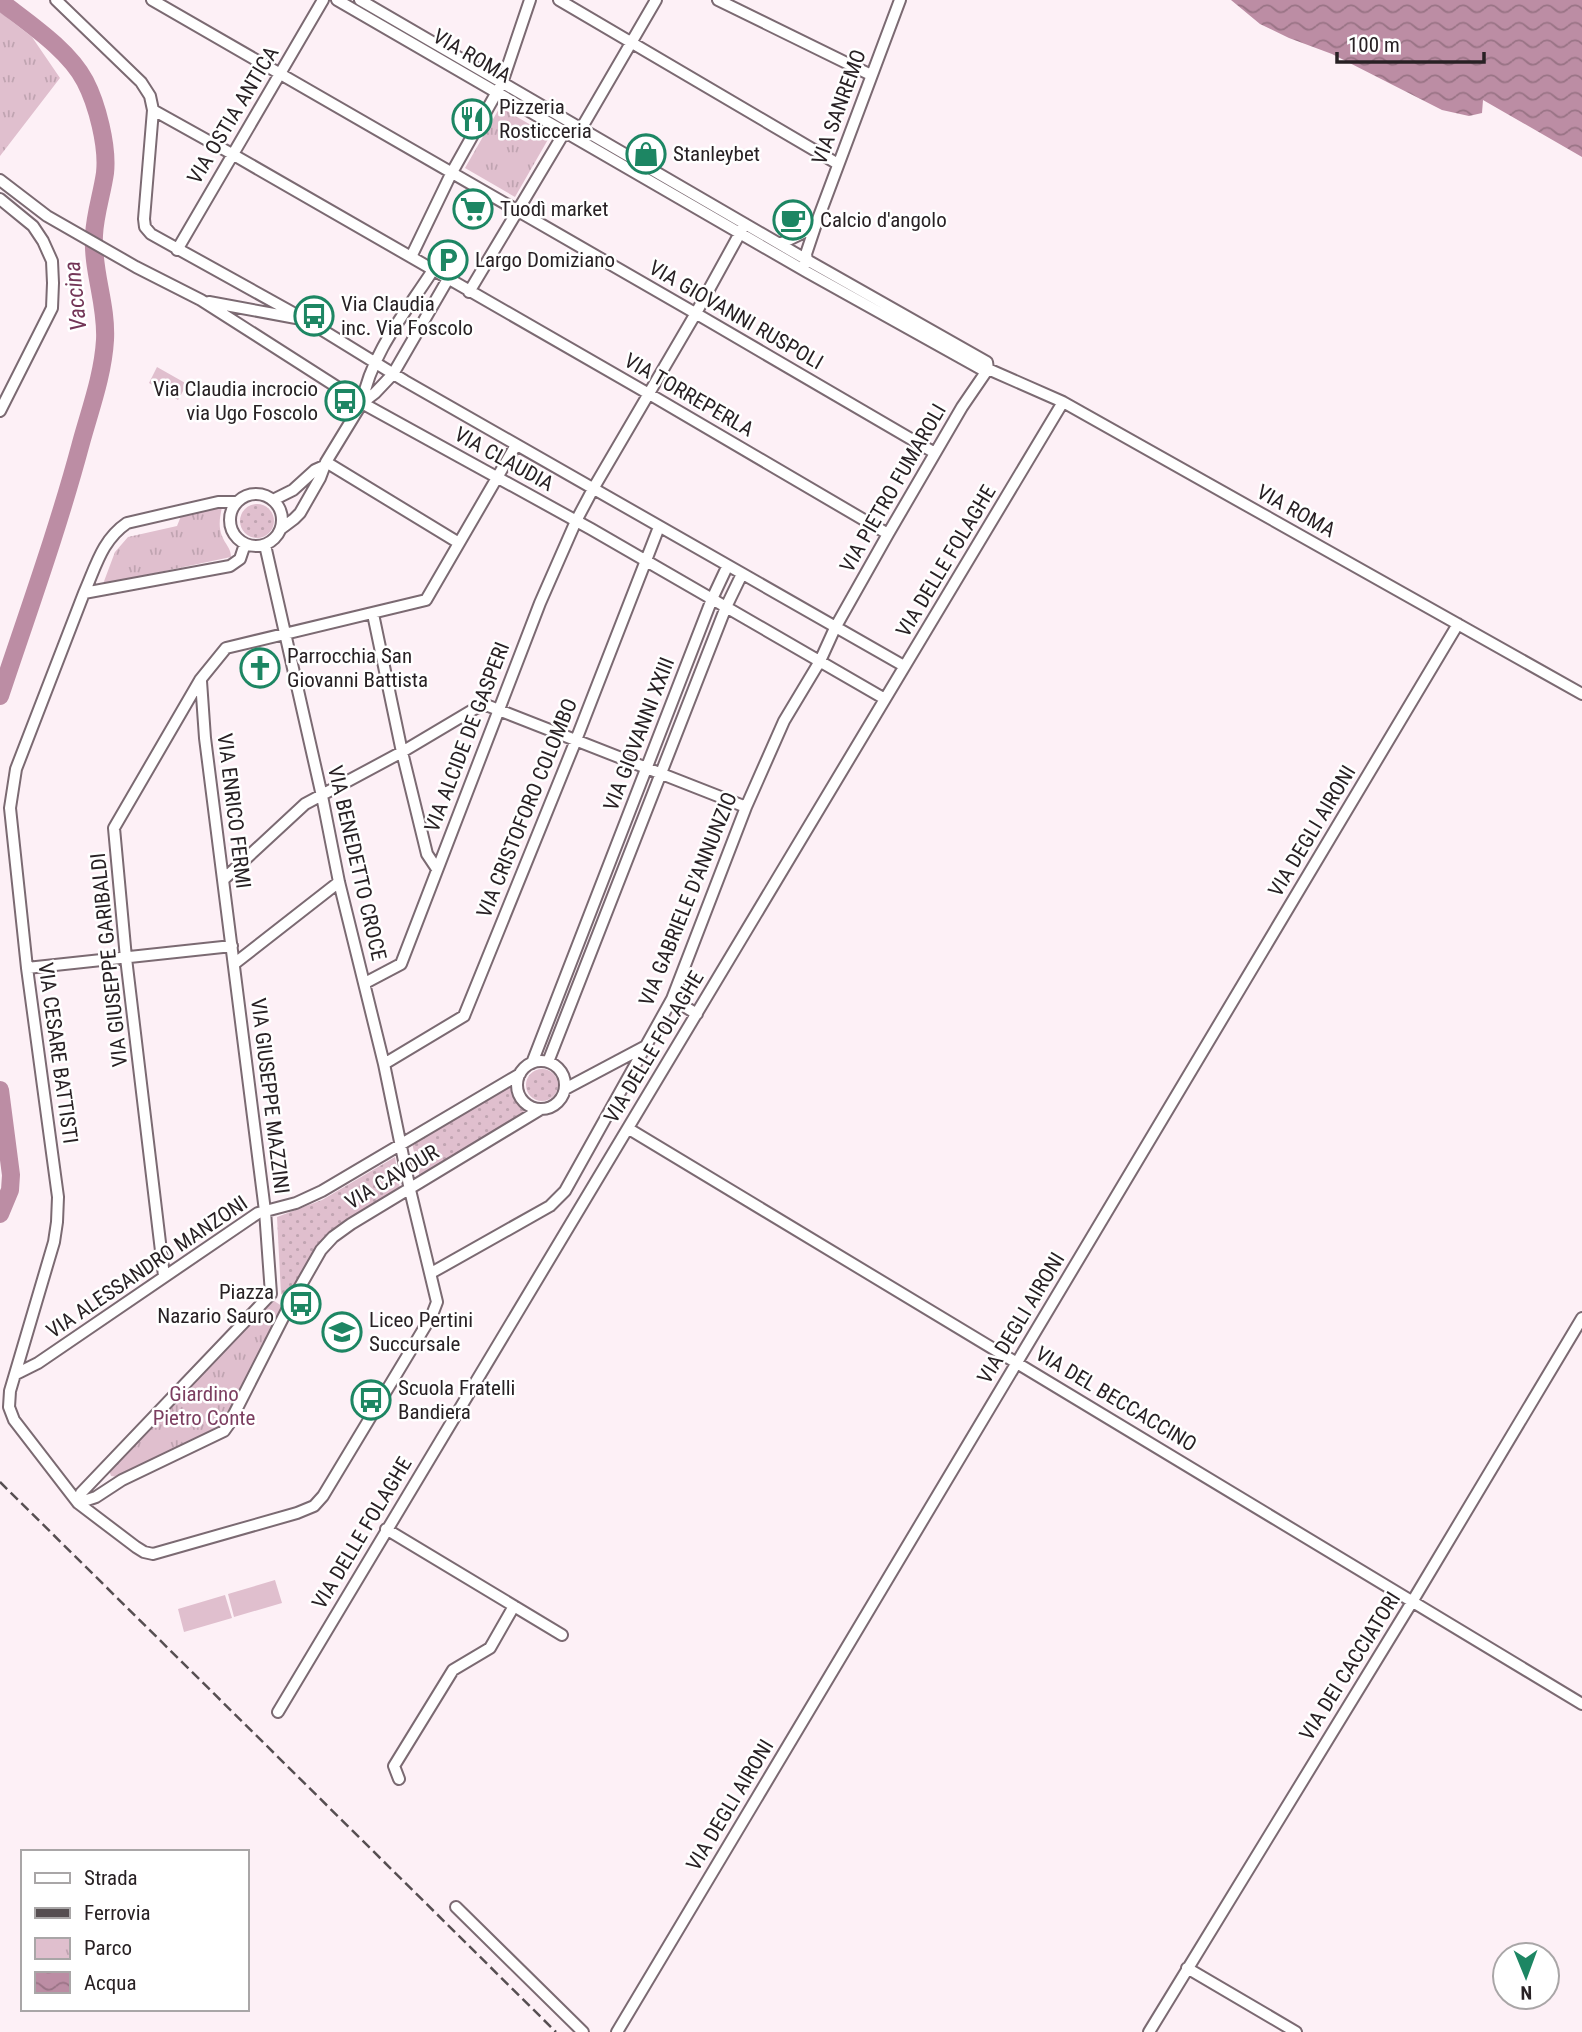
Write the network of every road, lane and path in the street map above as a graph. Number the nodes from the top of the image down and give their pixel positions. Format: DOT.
graph roads {
  1 [pos="56,0"];
  2 [pos="152,0"];
  3 [pos="323,0"];
  4 [pos="337,0"];
  5 [pos="360,0"];
  6 [pos="530,0"];
  7 [pos="559,0"];
  8 [pos="656,0"];
  9 [pos="719,0"];
  10 [pos="900,0"];
  11 [pos="632,44"];
  12 [pos="280,74"];
  13 [pos="871,75"];
  14 [pos="500,88"];
  15 [pos="153,110"];
  16 [pos="573,130"];
  17 [pos="232,154"];
  18 [pos="838,164"];
  19 [pos="451,174"];
  20 [pos="0,180"];
  21 [pos="0,199"];
  22 [pos="518,212"];
  23 [pos="815,227"];
  24 [pos="742,228"];
  25 [pos="780,244"];
  26 [pos="177,250"];
  27 [pos="411,257"];
  28 [pos="804,265"];
  29 [pos="433,270"];
  30 [pos="448,279"];
  31 [pos="470,292"];
  32 [pos="201,300"];
  33 [pos="696,313"];
  34 [pos="306,320"];
  35 [pos="374,363"];
  36 [pos="988,369"];
  37 [pos="393,374"];
  38 [pos="649,394"];
  39 [pos="1063,402"];
  40 [pos="362,403"];
  41 [pos="0,411"];
  42 [pos="516,445"];
  43 [pos="935,453"];
  44 [pos="325,464"];
  45 [pos="497,477"];
  46 [pos="593,489"];
  47 [pos="273,500"];
  48 [pos="237,502"];
  49 [pos="576,520"];
  50 [pos="659,527"];
  51 [pos="282,528"];
  52 [pos="888,534"];
  53 [pos="458,543"];
  54 [pos="246,544"];
  55 [pos="265,545"];
  56 [pos="646,560"];
  57 [pos="727,567"];
  58 [pos="742,574"];
  59 [pos="85,593"];
  60 [pos="712,599"];
  61 [pos="726,607"];
  62 [pos="373,614"];
  63 [pos="1458,624"];
  64 [pos="835,628"];
  65 [pos="285,634"];
  66 [pos="820,661"];
  67 [pos="904,666"];
  68 [pos="200,680"];
  69 [pos="1582,694"];
  70 [pos="885,699"];
  71 [pos="499,709"];
  72 [pos="576,740"];
  73 [pos="402,752"];
  74 [pos="647,768"];
  75 [pos="662,772"];
  76 [pos="322,796"];
  77 [pos="746,807"];
  78 [pos="437,869"];
  79 [pos="224,879"];
  80 [pos="340,882"];
  81 [pos="589,917"];
  82 [pos="603,923"];
  83 [pos="232,946"];
  84 [pos="127,958"];
  85 [pos="234,964"];
  86 [pos="27,968"];
  87 [pos="365,983"];
  88 [pos="672,999"];
  89 [pos="697,1014"];
  90 [pos="646,1046"];
  91 [pos="548,1062"];
  92 [pos="532,1063"];
  93 [pos="384,1064"];
  94 [pos="520,1074"];
  95 [pos="565,1089"];
  96 [pos="541,1109"];
  97 [pos="629,1129"];
  98 [pos="402,1144"];
  99 [pos="410,1190"];
  100 [pos="265,1211"];
  101 [pos="431,1273"];
  102 [pos="164,1276"];
  103 [pos="271,1294"];
  104 [pos="289,1306"];
  105 [pos="1582,1318"];
  106 [pos="1017,1361"];
  107 [pos="16,1374"];
  108 [pos="78,1503"];
  109 [pos="386,1529"];
  110 [pos="1412,1602"];
  111 [pos="514,1606"];
  112 [pos="562,1635"];
  113 [pos="1582,1704"];
  114 [pos="278,1712"];
  115 [pos="399,1779"];
  116 [pos="456,1907"];
  117 [pos="1187,1968"];
  118 [pos="583,2032"];
  119 [pos="617,2032"];
  120 [pos="1149,2032"];
  121 [pos="1296,2032"];
  1 -- 15 [label="street"];
  2 -- 12 [label="street"];
  3 -- 12 [label="street, VIA OSTIA ANTICA"];
  4 -- 14 [label="street, VIA ROMA"];
  5 -- 14 [label="street, VIA ROMA"];
  6 -- 14 [label="street"];
  7 -- 11 [label="street"];
  8 -- 11 [label="street"];
  9 -- 13 [label="street"];
  10 -- 13 [label="street, VIA SANREMO"];
  11 -- 16 [label="street"];
  11 -- 18 [label="street"];
  12 -- 17 [label="street, VIA OSTIA ANTICA"];
  12 -- 19 [label="street"];
  13 -- 18 [label="street, VIA SANREMO"];
  14 -- 16 [label="street, VIA ROMA"];
  14 -- 19 [label="street"];
  15 -- 17 [label="street"];
  15 -- 26 [label="street, VIA CLAUDIA"];
  16 -- 22 [label="street"];
  16 -- 24 [label="street, VIA ROMA"];
  17 -- 26 [label="street, VIA OSTIA ANTICA"];
  17 -- 27 [label="street"];
  18 -- 23 [label="street, VIA SANREMO"];
  19 -- 22 [label="street, VIA GIOVANNI RUSPOLI"];
  19 -- 27 [label="street"];
  20 -- 32 [label="street"];
  21 -- 41 [label="street"];
  22 -- 31 [label="street"];
  22 -- 33 [label="street, VIA GIOVANNI RUSPOLI"];
  23 -- 25 [label="street"];
  23 -- 28 [label="street, VIA SANREMO"];
  24 -- 25 [label="street, VIA ROMA"];
  24 -- 28 [label="street, VIA ROMA"];
  24 -- 33 [label="street, VIA ALCIDE DE GASPERI"];
  25 -- 28 [label="street, VIA ROMA"];
  26 -- 34 [label="street, VIA CLAUDIA"];
  27 -- 29 [label="street"];
  28 -- 36 [label="street, VIA ROMA"];
  29 -- 30 [label="street"];
  29 -- 35 [label="street"];
  30 -- 31 [label="street"];
  30 -- 37 [label="street"];
  31 -- 38 [label="street, VIA TORREPERLA"];
  32 -- 34 [label="street, VIA CLAUDIA"];
  32 -- 40 [label="street, VIA CLAUDIA"];
  33 -- 38 [label="street, VIA ALCIDE DE GASPERI"];
  33 -- 43 [label="street, VIA GIOVANNI RUSPOLI"];
  34 -- 35 [label="street, VIA CLAUDIA"];
  35 -- 37 [label="street, VIA CLAUDIA"];
  35 -- 40 [label="street"];
  36 -- 39 [label="street, VIA ROMA"];
  36 -- 43 [label="street, VIA PIETRO FUMAROLI"];
  37 -- 40 [label="street"];
  37 -- 42 [label="street, VIA CLAUDIA"];
  38 -- 46 [label="street, VIA ALCIDE DE GASPERI"];
  38 -- 52 [label="street, VIA TORREPERLA"];
  39 -- 63 [label="street, VIA ROMA"];
  39 -- 67 [label="street, VIA DELLE FOLAGHE"];
  40 -- 44 [label="street"];
  40 -- 45 [label="street, VIA CLAUDIA"];
  42 -- 45 [label="street, VIA GIUSEPPE GARIBALDI"];
  42 -- 46 [label="street, VIA CLAUDIA"];
  43 -- 52 [label="street, VIA PIETRO FUMAROLI"];
  44 -- 47 [label="street"];
  44 -- 51 [label="street"];
  44 -- 53 [label="street"];
  45 -- 49 [label="street, VIA CLAUDIA"];
  45 -- 53 [label="street, VIA GIUSEPPE GARIBALDI"];
  46 -- 49 [label="street, VIA ALCIDE DE GASPERI"];
  46 -- 50 [label="street, VIA CLAUDIA"];
  47 -- 48 [label="street"];
  47 -- 51 [label="street"];
  48 -- 54 [label="street"];
  48 -- 59 [label="street, VIA CESARE BATTISTI"];
  49 -- 56 [label="street, VIA CLAUDIA"];
  49 -- 71 [label="street, VIA ALCIDE DE GASPERI"];
  50 -- 56 [label="street, VIA CRISTOFORO COLOMBO"];
  50 -- 57 [label="street, VIA CLAUDIA"];
  51 -- 55 [label="street"];
  52 -- 64 [label="street, VIA PIETRO FUMAROLI"];
  53 -- 62 [label="street, VIA GIUSEPPE GARIBALDI"];
  54 -- 55 [label="street"];
  54 -- 59 [label="street"];
  55 -- 65 [label="street, VIA BENEDETTO CROCE"];
  56 -- 60 [label="street, VIA CLAUDIA"];
  56 -- 72 [label="street, VIA CRISTOFORO COLOMBO"];
  57 -- 58 [label="street, VIA CLAUDIA"];
  57 -- 60 [label="street, VIA GIOVANNI XXIII"];
  58 -- 61 [label="street, VIA GIOVANNI XXIII"];
  58 -- 64 [label="street, VIA CLAUDIA"];
  59 -- 86 [label="street, VIA CESARE BATTISTI"];
  60 -- 61 [label="street, VIA CLAUDIA"];
  60 -- 74 [label="street, VIA GIOVANNI XXIII"];
  61 -- 66 [label="street, VIA CLAUDIA"];
  61 -- 75 [label="street, VIA GIOVANNI XXIII"];
  62 -- 65 [label="street, VIA GIUSEPPE GARIBALDI"];
  62 -- 73 [label="street"];
  63 -- 69 [label="street, VIA ROMA"];
  63 -- 106 [label="street, VIA DEGLI AIRONI"];
  64 -- 66 [label="street, VIA GABRIELE D'ANNUNZIO"];
  64 -- 67 [label="street, VIA CLAUDIA"];
  65 -- 68 [label="street, VIA GIUSEPPE GARIBALDI"];
  65 -- 76 [label="street, VIA BENEDETTO CROCE"];
  66 -- 70 [label="street, VIA CLAUDIA"];
  66 -- 77 [label="street, VIA GABRIELE D'ANNUNZIO"];
  67 -- 70 [label="street, VIA DELLE FOLAGHE"];
  68 -- 79 [label="street, VIA ENRICO FERMI"];
  68 -- 84 [label="street, VIA GIUSEPPE GARIBALDI"];
  70 -- 89 [label="street, VIA DELLE FOLAGHE"];
  71 -- 72 [label="street"];
  71 -- 73 [label="street"];
  71 -- 78 [label="street, VIA ALCIDE DE GASPERI"];
  72 -- 74 [label="street"];
  72 -- 93 [label="street, VIA CRISTOFORO COLOMBO"];
  73 -- 76 [label="street"];
  73 -- 78 [label="street"];
  74 -- 75 [label="street"];
  74 -- 81 [label="street, VIA GIOVANNI XXIII"];
  75 -- 77 [label="street"];
  75 -- 82 [label="street, VIA GIOVANNI XXIII"];
  76 -- 79 [label="street"];
  76 -- 80 [label="street, VIA BENEDETTO CROCE"];
  77 -- 88 [label="street, VIA GABRIELE D'ANNUNZIO"];
  78 -- 87 [label="street, VIA ALCIDE DE GASPERI"];
  79 -- 83 [label="street, VIA ENRICO FERMI"];
  80 -- 85 [label="street"];
  80 -- 87 [label="street, VIA BENEDETTO CROCE"];
  81 -- 82 [label="street"];
  81 -- 92 [label="street, VIA GIOVANNI XXIII"];
  82 -- 91 [label="street, VIA GIOVANNI XXIII"];
  83 -- 84 [label="street"];
  83 -- 85 [label="street, VIA GIUSEPPE MAZZINI"];
  84 -- 86 [label="street"];
  84 -- 102 [label="street, VIA GIUSEPPE GARIBALDI"];
  85 -- 100 [label="street, VIA GIUSEPPE MAZZINI"];
  86 -- 107 [label="street, VIA CESARE BATTISTI"];
  87 -- 93 [label="street, VIA BENEDETTO CROCE"];
  88 -- 89 [label="street"];
  88 -- 90 [label="street, VIA GABRIELE D'ANNUNZIO"];
  89 -- 97 [label="street, VIA DELLE FOLAGHE"];
  90 -- 95 [label="street"];
  90 -- 101 [label="street, VIA GABRIELE D'ANNUNZIO"];
  91 -- 92 [label="street"];
  91 -- 95 [label="street"];
  92 -- 94 [label="street"];
  93 -- 98 [label="street, VIA BENEDETTO CROCE"];
  94 -- 96 [label="street"];
  94 -- 98 [label="street, VIA ALESSANDRO MANZONI"];
  95 -- 96 [label="street"];
  96 -- 99 [label="street, VIA CAVOUR"];
  97 -- 106 [label="street, VIA DEL BECCACCINO"];
  97 -- 109 [label="street, VIA DELLE FOLAGHE"];
  98 -- 99 [label="street, VIA BENEDETTO CROCE"];
  98 -- 100 [label="street, VIA ALESSANDRO MANZONI"];
  99 -- 101 [label="street, VIA BENEDETTO CROCE"];
  99 -- 104 [label="street, VIA CAVOUR"];
  100 -- 102 [label="street, VIA ALESSANDRO MANZONI"];
  100 -- 103 [label="street, VIA GIUSEPPE MAZZINI"];
  101 -- 108 [label="street, VIA CESARE BATTISTI"];
  102 -- 107 [label="street, VIA ALESSANDRO MANZONI"];
  103 -- 104 [label="street"];
  103 -- 108 [label="street"];
  104 -- 108 [label="street, VIA CAVOUR"];
  105 -- 110 [label="street, VIA DEI CACCIATORI"];
  106 -- 110 [label="street, VIA DEL BECCACCINO"];
  106 -- 119 [label="street, VIA DEGLI AIRONI"];
  107 -- 108 [label="street, VIA CESARE BATTISTI"];
  109 -- 111 [label="street"];
  109 -- 114 [label="street, VIA DELLE FOLAGHE"];
  110 -- 113 [label="street, VIA DEL BECCACCINO"];
  110 -- 117 [label="street, VIA DEI CACCIATORI"];
  111 -- 112 [label="street"];
  111 -- 115 [label="street"];
  116 -- 118 [label="street"];
  117 -- 120 [label="street, VIA DEI CACCIATORI"];
  117 -- 121 [label="street"];
}
